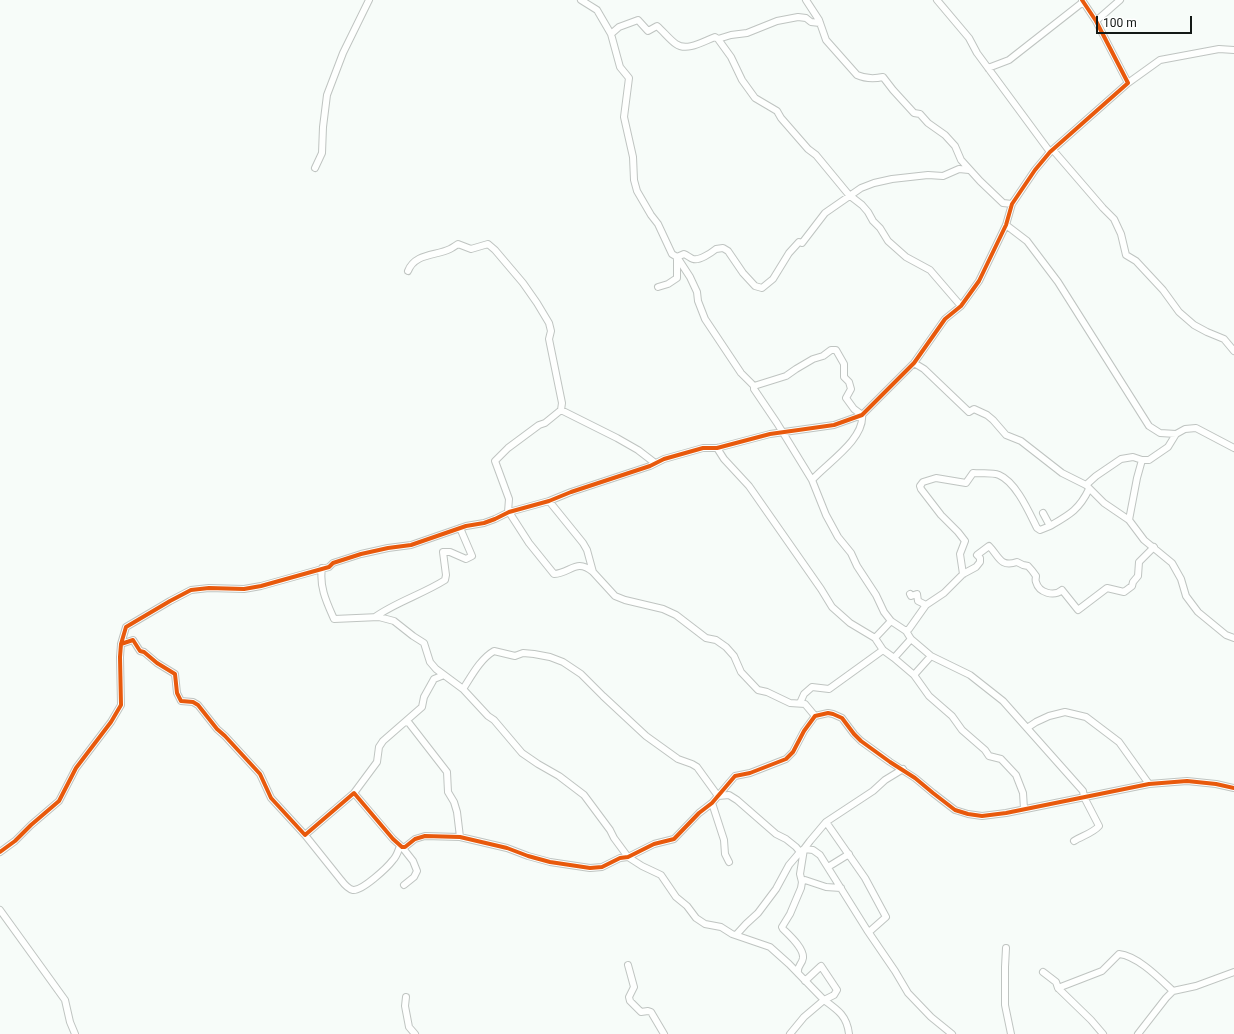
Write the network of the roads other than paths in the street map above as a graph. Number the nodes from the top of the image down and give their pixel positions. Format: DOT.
graph roads {
  1 [pos="369,0"];
  2 [pos="582,0"];
  3 [pos="806,0"];
  4 [pos="1120,0"];
  5 [pos="939,1"];
  6 [pos="1083,1"];
  7 [pos="1096,21"];
  8 [pos="820,24"];
  9 [pos="611,34"];
  10 [pos="718,39"];
  11 [pos="1234,50"];
  12 [pos="988,68"];
  13 [pos="1128,83"];
  14 [pos="1052,151"];
  15 [pos="315,168"];
  16 [pos="969,170"];
  17 [pos="849,195"];
  18 [pos="1012,204"];
  19 [pos="1006,225"];
  20 [pos="677,257"];
  21 [pos="408,271"];
  22 [pos="658,287"];
  23 [pos="961,306"];
  24 [pos="1234,351"];
  25 [pos="914,363"];
  26 [pos="754,386"];
  27 [pos="561,410"];
  28 [pos="862,415"];
  29 [pos="783,432"];
  30 [pos="1176,434"];
  31 [pos="716,448"];
  32 [pos="1234,448"];
  33 [pos="1142,460"];
  34 [pos="656,463"];
  35 [pos="812,480"];
  36 [pos="1088,487"];
  37 [pos="549,501"];
  38 [pos="508,512"];
  39 [pos="1043,513"];
  40 [pos="1129,520"];
  41 [pos="1050,526"];
  42 [pos="460,528"];
  43 [pos="1154,547"];
  44 [pos="322,568"];
  45 [pos="593,572"];
  46 [pos="963,574"];
  47 [pos="910,594"];
  48 [pos="926,605"];
  49 [pos="375,617"];
  50 [pos="891,621"];
  51 [pos="906,632"];
  52 [pos="875,638"];
  53 [pos="1234,638"];
  54 [pos="911,639"];
  55 [pos="121,644"];
  56 [pos="883,650"];
  57 [pos="931,656"];
  58 [pos="894,658"];
  59 [pos="444,675"];
  60 [pos="914,675"];
  61 [pos="462,689"];
  62 [pos="800,703"];
  63 [pos="815,716"];
  64 [pos="406,722"];
  65 [pos="1027,728"];
  66 [pos="903,769"];
  67 [pos="1149,784"];
  68 [pos="1234,788"];
  69 [pos="354,794"];
  70 [pos="718,796"];
  71 [pos="1084,798"];
  72 [pos="712,803"];
  73 [pos="1024,809"];
  74 [pos="826,822"];
  75 [pos="305,835"];
  76 [pos="460,837"];
  77 [pos="1074,841"];
  78 [pos="401,846"];
  79 [pos="802,850"];
  80 [pos="0,852"];
  81 [pos="849,854"];
  82 [pos="628,857"];
  83 [pos="729,862"];
  84 [pos="828,867"];
  85 [pos="802,882"];
  86 [pos="404,885"];
  87 [pos="841,888"];
  88 [pos="0,910"];
  89 [pos="869,932"];
  90 [pos="736,936"];
  91 [pos="1006,948"];
  92 [pos="628,965"];
  93 [pos="1043,972"];
  94 [pos="1234,972"];
  95 [pos="798,973"];
  96 [pos="805,981"];
  97 [pos="1058,988"];
  98 [pos="1173,991"];
  99 [pos="406,997"];
  100 [pos="824,1000"];
  101 [pos="75,1034"];
  102 [pos="415,1034"];
  103 [pos="664,1034"];
  104 [pos="790,1034"];
  105 [pos="849,1034"];
  106 [pos="952,1034"];
  107 [pos="1011,1034"];
  108 [pos="1103,1034"];
  109 [pos="1138,1034"];
  1 -- 15 [label="street"];
  2 -- 9 [label="street"];
  3 -- 8 [label="street"];
  4 -- 7 [label="street"];
  5 -- 12 [label="street"];
  6 -- 7 [label="street"];
  6 -- 12 [label="street"];
  7 -- 13 [label="street"];
  8 -- 10 [label="street"];
  8 -- 16 [label="street"];
  9 -- 10 [label="street"];
  9 -- 20 [label="street"];
  10 -- 17 [label="street"];
  11 -- 13 [label="street"];
  12 -- 14 [label="street"];
  13 -- 14 [label="street"];
  14 -- 18 [label="street"];
  14 -- 24 [label="street"];
  16 -- 17 [label="street"];
  16 -- 18 [label="street"];
  17 -- 20 [label="street"];
  17 -- 23 [label="street"];
  18 -- 19 [label="street"];
  19 -- 23 [label="street"];
  19 -- 30 [label="street"];
  20 -- 22 [label="street"];
  20 -- 26 [label="street"];
  21 -- 27 [label="street"];
  23 -- 25 [label="street"];
  25 -- 28 [label="street"];
  25 -- 36 [label="street"];
  26 -- 28 [label="street"];
  26 -- 29 [label="street"];
  27 -- 34 [label="street"];
  27 -- 38 [label="street"];
  28 -- 29 [label="street"];
  28 -- 35 [label="street"];
  29 -- 31 [label="street"];
  29 -- 35 [label="street"];
  30 -- 32 [label="street"];
  30 -- 33 [label="street"];
  31 -- 34 [label="street"];
  31 -- 52 [label="street"];
  33 -- 36 [label="street"];
  33 -- 40 [label="street"];
  34 -- 37 [label="street"];
  35 -- 50 [label="street"];
  36 -- 40 [label="street"];
  36 -- 41 [label="street"];
  37 -- 38 [label="street"];
  37 -- 45 [label="street"];
  38 -- 42 [label="street"];
  38 -- 45 [label="street"];
  39 -- 41 [label="street"];
  40 -- 43 [label="street"];
  41 -- 46 [label="street"];
  42 -- 44 [label="street"];
  42 -- 49 [label="street"];
  43 -- 46 [label="street"];
  43 -- 53 [label="street"];
  44 -- 49 [label="street"];
  44 -- 55 [label="street"];
  45 -- 62 [label="street"];
  46 -- 48 [label="street"];
  47 -- 48 [label="street"];
  48 -- 51 [label="street"];
  49 -- 59 [label="street"];
  50 -- 51 [label="street"];
  50 -- 52 [label="street"];
  51 -- 54 [label="street"];
  52 -- 56 [label="street"];
  54 -- 57 [label="street"];
  54 -- 58 [label="street"];
  55 -- 75 [label="street"];
  55 -- 80 [label="street"];
  56 -- 58 [label="street"];
  56 -- 62 [label="street"];
  57 -- 60 [label="street"];
  57 -- 65 [label="street"];
  58 -- 60 [label="street"];
  59 -- 61 [label="street"];
  59 -- 64 [label="street"];
  60 -- 73 [label="street"];
  61 -- 70 [label="street"];
  61 -- 82 [label="street"];
  62 -- 63 [label="street"];
  63 -- 66 [label="street"];
  63 -- 70 [label="street"];
  64 -- 69 [label="street"];
  64 -- 76 [label="street"];
  65 -- 67 [label="street"];
  65 -- 71 [label="street"];
  66 -- 73 [label="street"];
  66 -- 74 [label="street"];
  67 -- 68 [label="street"];
  67 -- 71 [label="street"];
  69 -- 75 [label="street"];
  69 -- 78 [label="street"];
  70 -- 72 [label="street"];
  70 -- 79 [label="street"];
  71 -- 73 [label="street"];
  71 -- 77 [label="street"];
  72 -- 82 [label="street"];
  72 -- 83 [label="street"];
  74 -- 79 [label="street"];
  74 -- 81 [label="street"];
  75 -- 78 [label="street"];
  76 -- 78 [label="street"];
  76 -- 82 [label="street"];
  78 -- 86 [label="street"];
  79 -- 84 [label="street"];
  79 -- 85 [label="street"];
  79 -- 90 [label="street"];
  81 -- 84 [label="street"];
  81 -- 89 [label="street"];
  82 -- 90 [label="street"];
  84 -- 87 [label="street"];
  85 -- 87 [label="street"];
  85 -- 95 [label="street"];
  87 -- 89 [label="street"];
  88 -- 101 [label="street"];
  89 -- 106 [label="street"];
  90 -- 95 [label="street"];
  91 -- 107 [label="street"];
  92 -- 103 [label="street"];
  93 -- 97 [label="street"];
  94 -- 98 [label="street"];
  95 -- 96 [label="street"];
  96 -- 100 [label="street"];
  96 -- 100 [label="street"];
  97 -- 98 [label="street"];
  97 -- 108 [label="street"];
  98 -- 109 [label="street"];
  99 -- 102 [label="street"];
  100 -- 104 [label="street"];
  100 -- 105 [label="street"];
}
